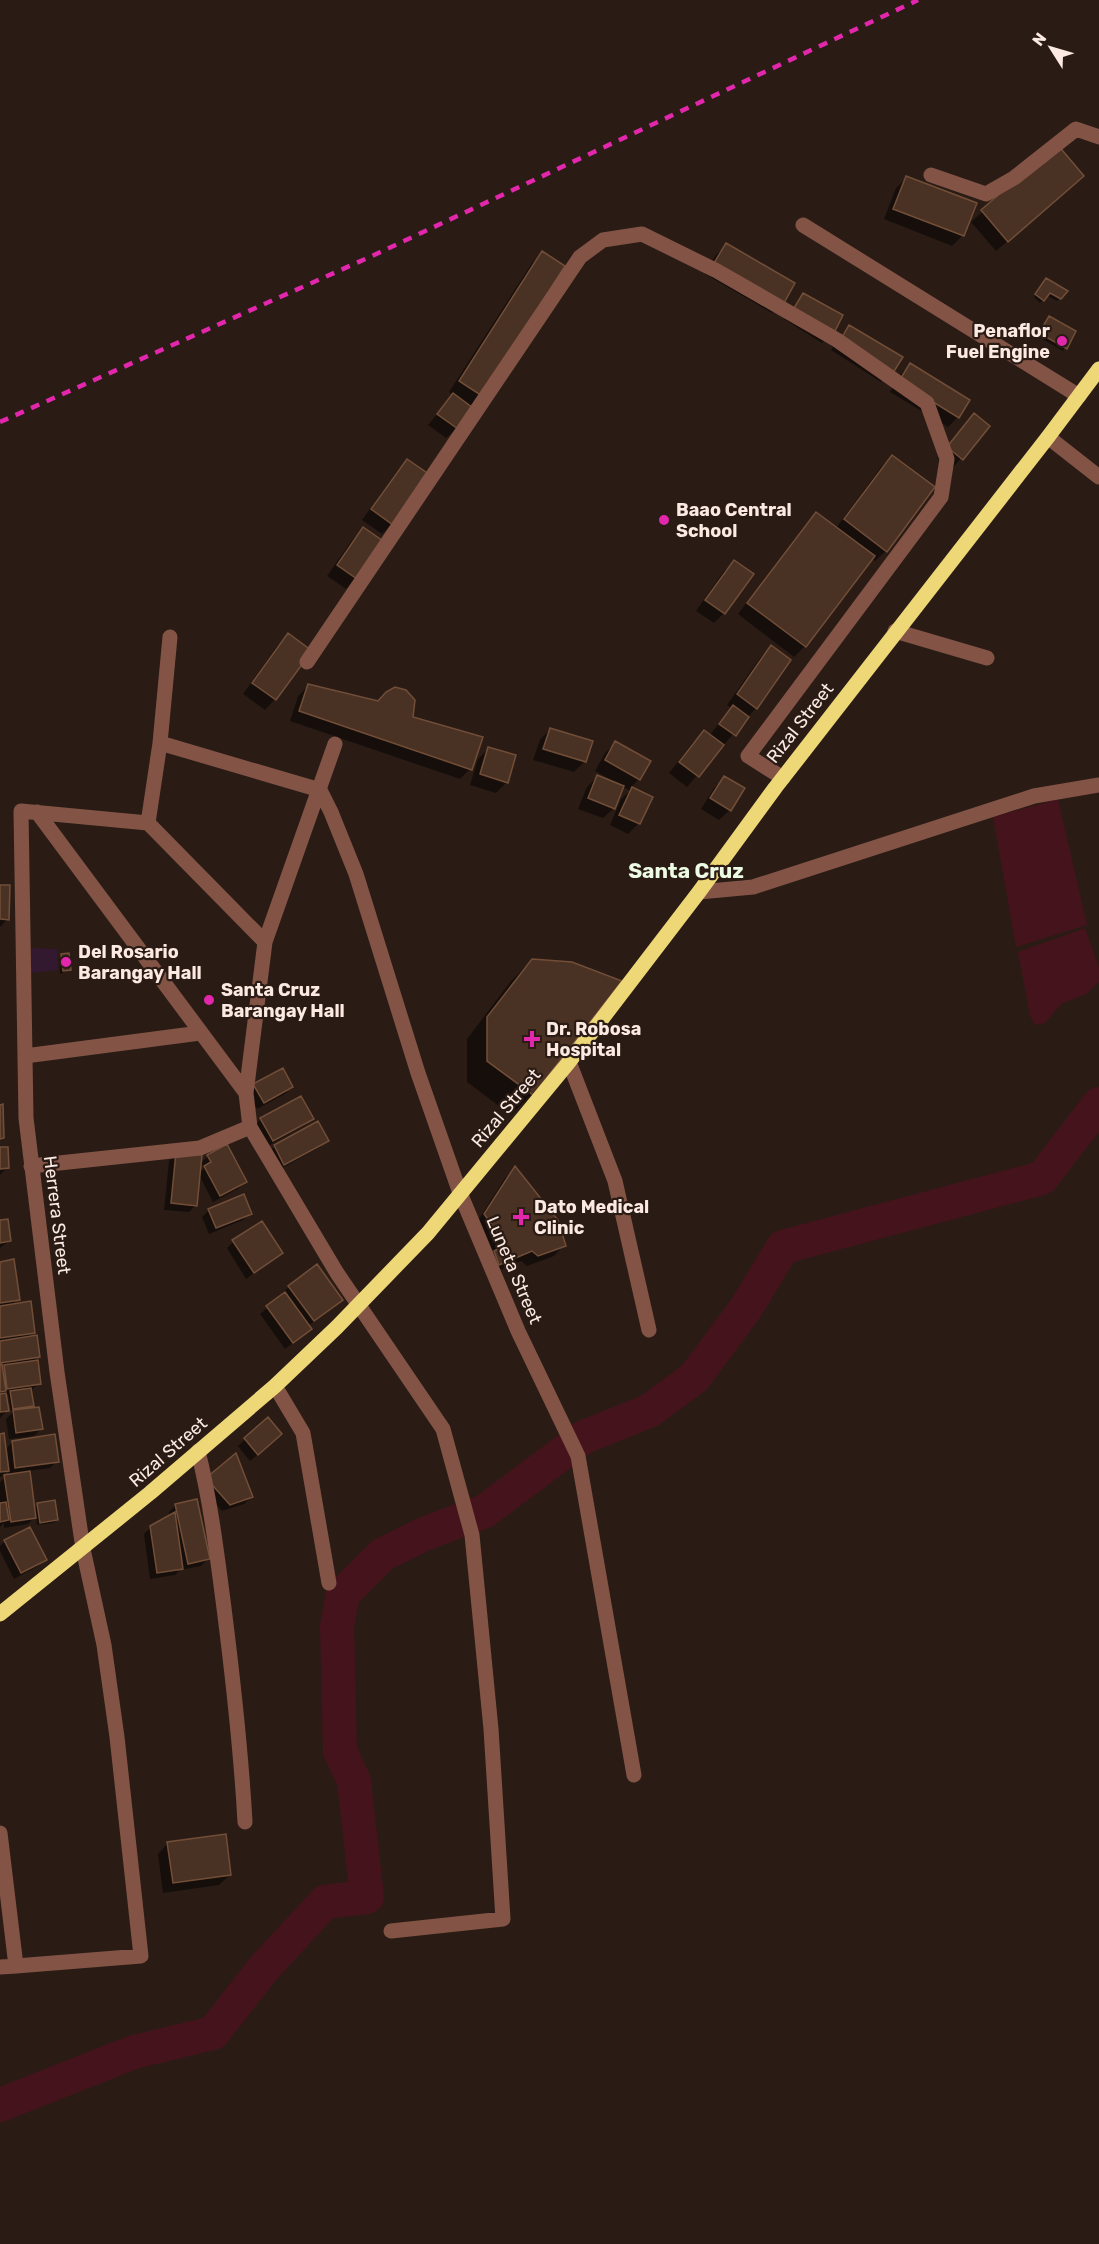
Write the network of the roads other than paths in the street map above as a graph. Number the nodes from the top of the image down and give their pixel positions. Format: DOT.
graph roads {
  1 [pos="1099,137"];
  2 [pos="931,175"];
  3 [pos="803,225"];
  4 [pos="1099,369"];
  5 [pos="1079,396"];
  6 [pos="1048,437"];
  7 [pos="1099,477"];
  8 [pos="895,631"];
  9 [pos="170,637"];
  10 [pos="987,658"];
  11 [pos="307,662"];
  12 [pos="160,743"];
  13 [pos="335,744"];
  14 [pos="783,778"];
  15 [pos="1099,785"];
  16 [pos="320,790"];
  17 [pos="37,812"];
  18 [pos="148,823"];
  19 [pos="699,892"];
  20 [pos="265,942"];
  21 [pos="200,1033"];
  22 [pos="25,1056"];
  23 [pos="569,1062"];
  24 [pos="246,1093"];
  25 [pos="250,1126"];
  26 [pos="31,1166"];
  27 [pos="460,1192"];
  28 [pos="359,1305"];
  29 [pos="649,1330"];
  30 [pos="275,1386"];
  31 [pos="198,1451"];
  32 [pos="83,1549"];
  33 [pos="328,1583"];
  34 [pos="0,1614"];
  35 [pos="634,1775"];
  36 [pos="245,1822"];
  37 [pos="0,1833"];
  38 [pos="392,1931"];
  39 [pos="16,1966"];
  40 [pos="0,1967"];
  1 -- 2 [label="street"];
  3 -- 5 [label="street"];
  4 -- 5 [label="main road, Rizal Street"];
  5 -- 6 [label="main road, Rizal Street"];
  6 -- 7 [label="street"];
  6 -- 8 [label="main road, Rizal Street"];
  8 -- 10 [label="street"];
  8 -- 14 [label="main road, Rizal Street"];
  9 -- 12 [label="street"];
  11 -- 14 [label="street"];
  12 -- 16 [label="street"];
  12 -- 18 [label="street"];
  13 -- 16 [label="street"];
  14 -- 19 [label="main road, Rizal Street"];
  15 -- 19 [label="street"];
  16 -- 20 [label="street"];
  16 -- 27 [label="street, Luneta Street"];
  17 -- 18 [label="street"];
  17 -- 21 [label="street"];
  17 -- 22 [label="street, Herrera Street"];
  18 -- 20 [label="street"];
  19 -- 23 [label="main road, Rizal Street"];
  20 -- 24 [label="street"];
  21 -- 22 [label="street"];
  21 -- 24 [label="street"];
  22 -- 26 [label="street, Herrera Street"];
  23 -- 27 [label="main road, Rizal Street"];
  23 -- 29 [label="street"];
  24 -- 25 [label="street"];
  25 -- 26 [label="street"];
  25 -- 28 [label="street"];
  26 -- 32 [label="street, Herrera Street"];
  27 -- 28 [label="main road, Rizal Street"];
  27 -- 35 [label="street, Luneta Street"];
  28 -- 30 [label="main road, Rizal Street"];
  28 -- 38 [label="street"];
  30 -- 31 [label="main road, Rizal Street"];
  30 -- 33 [label="street"];
  31 -- 32 [label="main road, Rizal Street"];
  31 -- 36 [label="street"];
  32 -- 34 [label="main road, Rizal Street"];
  32 -- 39 [label="street, Herrera Street"];
  37 -- 39 [label="street"];
  39 -- 40 [label="street"];
}
